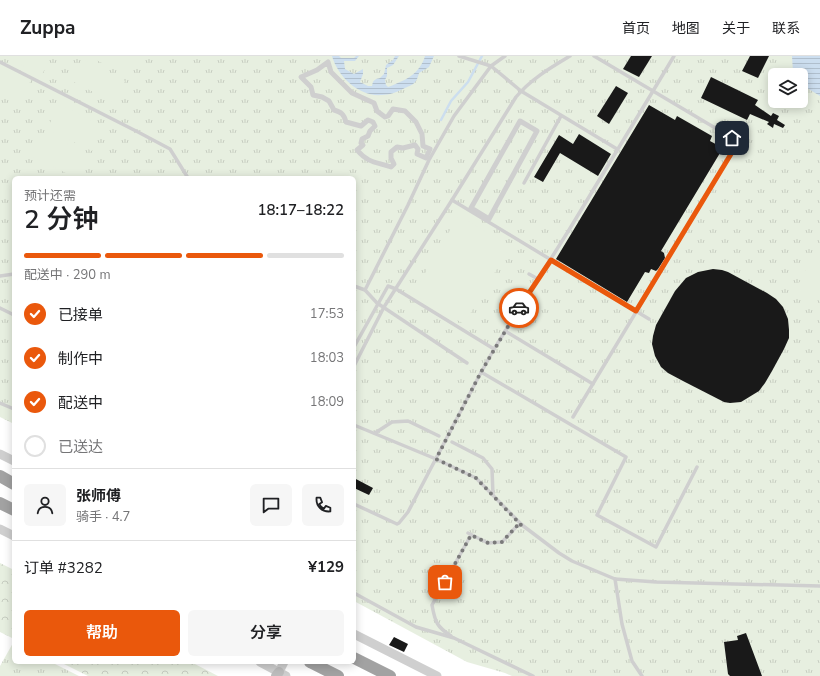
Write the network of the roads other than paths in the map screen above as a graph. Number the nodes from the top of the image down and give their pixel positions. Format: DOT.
graph roads {
  1 [pos="459,56"];
  2 [pos="505,56"];
  3 [pos="570,56"];
  4 [pos="594,56"];
  5 [pos="674,56"];
  6 [pos="0,62"];
  7 [pos="492,66"];
  8 [pos="521,91"];
  9 [pos="653,91"];
  10 [pos="562,116"];
  11 [pos="375,126"];
  12 [pos="538,131"];
  13 [pos="732,138"];
  14 [pos="745,146"];
  15 [pos="617,149"];
  16 [pos="187,176"];
  17 [pos="524,183"];
  18 [pos="452,200"];
  19 [pos="551,260"];
  20 [pos="12,274"];
  21 [pos="529,274"];
  22 [pos="0,276"];
  23 [pos="538,279"];
  24 [pos="356,287"];
  25 [pos="396,289"];
  26 [pos="365,290"];
  27 [pos="377,303"];
  28 [pos="384,307"];
  29 [pos="0,308"];
  30 [pos="636,311"];
  31 [pos="12,314"];
  32 [pos="649,319"];
  33 [pos="505,331"];
  34 [pos="356,343"];
  35 [pos="494,350"];
  36 [pos="356,362"];
  37 [pos="467,363"];
  38 [pos="481,372"];
  39 [pos="593,384"];
  40 [pos="0,403"];
  41 [pos="12,408"];
  42 [pos="573,416"];
  43 [pos="356,426"];
  44 [pos="375,434"];
  45 [pos="439,436"];
  46 [pos="452,442"];
  47 [pos="0,454"];
  48 [pos="436,459"];
  49 [pos="12,460"];
  50 [pos="697,467"];
  51 [pos="0,476"];
  52 [pos="12,483"];
  53 [pos="493,495"];
  54 [pos="0,503"];
  55 [pos="356,505"];
  56 [pos="12,509"];
  57 [pos="522,526"];
  58 [pos="0,529"];
  59 [pos="12,535"];
  60 [pos="615,579"];
  61 [pos="820,586"];
  62 [pos="356,594"];
  63 [pos="356,635"];
  64 [pos="454,638"];
  65 [pos="356,659"];
  66 [pos="263,664"];
  67 [pos="283,664"];
  68 [pos="314,664"];
  69 [pos="280,675"];
  70 [pos="338,676"];
  71 [pos="390,676"];
  72 [pos="437,676"];
  73 [pos="533,676"];
  74 [pos="642,676"];
  1 -- 7 [label="lane"];
  2 -- 7 [label="lane"];
  3 -- 8 [label="lane"];
  4 -- 9 [label="lane"];
  5 -- 9 [label="lane"];
  6 -- 16 [label="lane"];
  7 -- 8 [label="lane"];
  7 -- 26 [label="lane"];
  8 -- 10 [label="lane"];
  8 -- 18 [label="lane"];
  9 -- 13 [label="lane"];
  9 -- 15 [label="lane"];
  10 -- 15 [label="lane"];
  10 -- 17 [label="lane"];
  11 -- 11 [label="street"];
  12 -- 12 [label="street"];
  13 -- 14 [label="lane"];
  13 -- 30 [label="lane"];
  15 -- 19 [label="lane"];
  18 -- 19 [label="lane"];
  18 -- 25 [label="lane"];
  19 -- 23 [label="lane"];
  19 -- 30 [label="lane"];
  20 -- 22 [label="lane"];
  21 -- 23 [label="lane"];
  23 -- 33 [label="lane"];
  24 -- 26 [label="lane"];
  25 -- 27 [label="lane"];
  25 -- 28 [label="lane"];
  25 -- 35 [label="lane"];
  26 -- 27 [label="lane"];
  27 -- 28 [label="lane"];
  27 -- 34 [label="lane"];
  28 -- 36 [label="lane"];
  28 -- 37 [label="lane"];
  29 -- 31 [label="lane"];
  30 -- 32 [label="lane"];
  30 -- 39 [label="lane"];
  33 -- 35 [label="lane"];
  33 -- 39 [label="lane"];
  35 -- 38 [label="lane"];
  38 -- 48 [label="lane"];
  38 -- 50 [label="lane"];
  39 -- 42 [label="lane"];
  40 -- 41 [label="lane"];
  43 -- 44 [label="lane"];
  44 -- 45 [label="lane"];
  44 -- 48 [label="lane"];
  46 -- 53 [label="lane"];
  47 -- 49 [label="street"];
  48 -- 53 [label="lane"];
  48 -- 55 [label="lane"];
  51 -- 52 [label="highway"];
  53 -- 57 [label="lane"];
  54 -- 56 [label="highway"];
  57 -- 60 [label="lane"];
  57 -- 64 [label="lane"];
  58 -- 59 [label="street"];
  60 -- 61 [label="lane"];
  60 -- 74 [label="lane"];
  62 -- 64 [label="lane"];
  63 -- 72 [label="street"];
  64 -- 73 [label="lane"];
  65 -- 71 [label="highway"];
  66 -- 69 [label="street"];
  67 -- 69 [label="street"];
  68 -- 70 [label="highway"];
}
